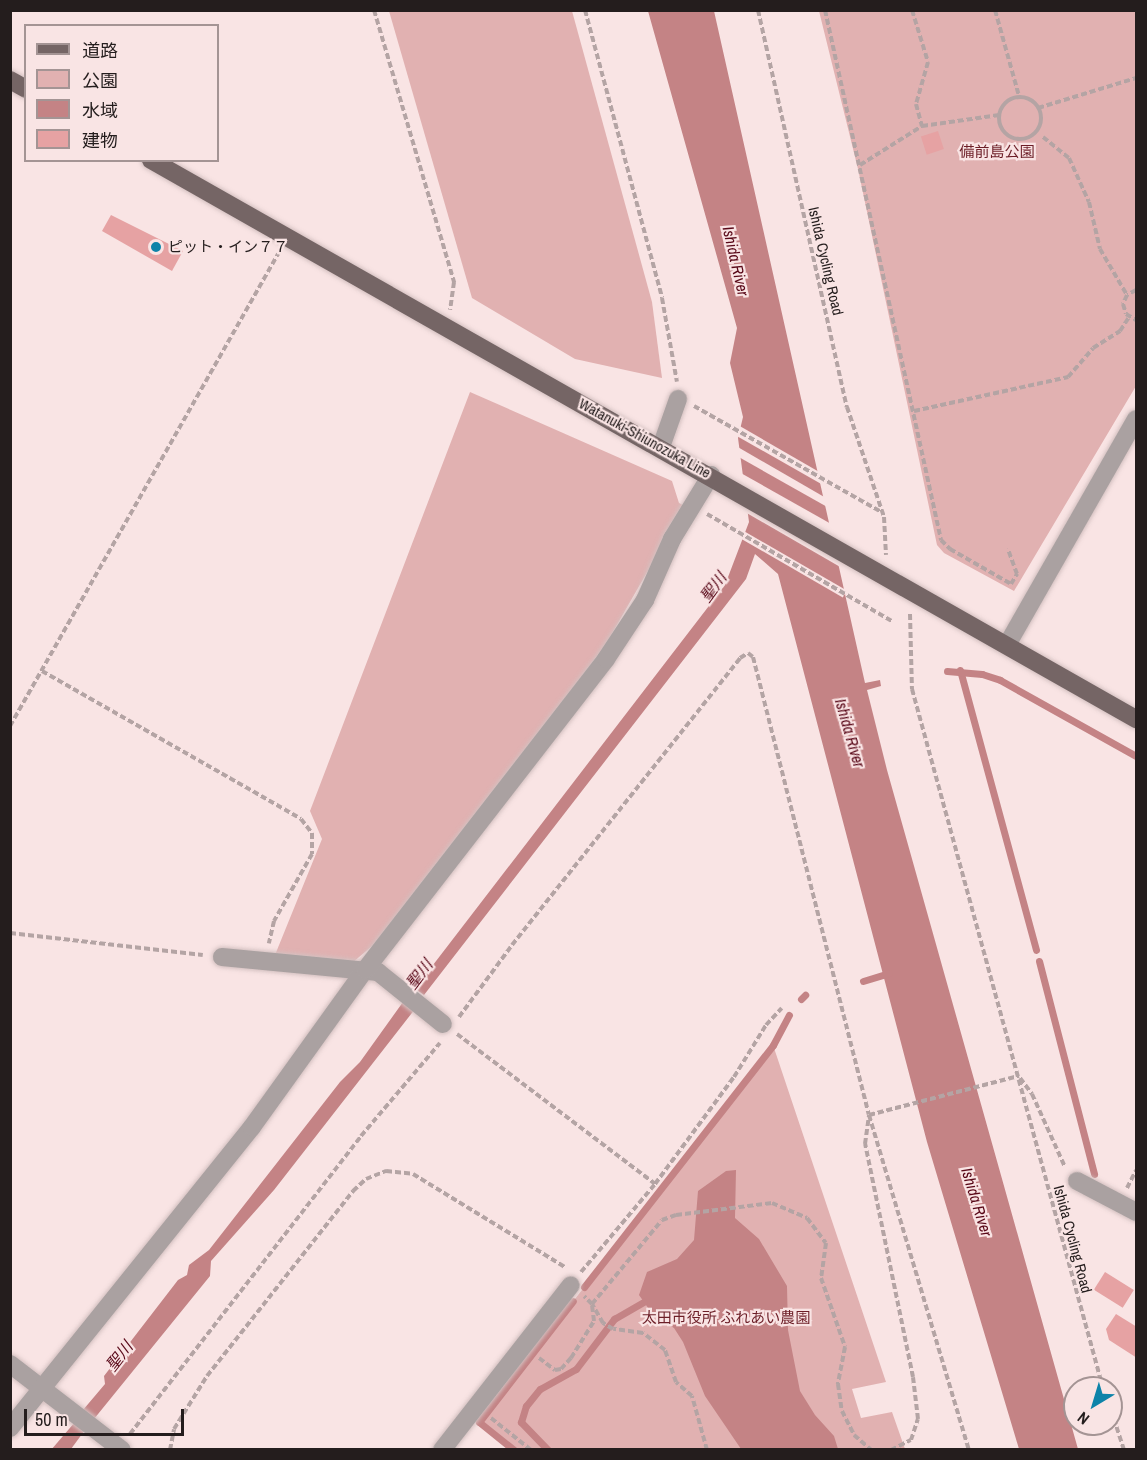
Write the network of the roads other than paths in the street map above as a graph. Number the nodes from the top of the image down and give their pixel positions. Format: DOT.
graph roads {
  1 [pos="10,80"];
  2 [pos="24,88"];
  3 [pos="154,162"];
  4 [pos="684,401"];
  5 [pos="1137,419"];
  6 [pos="661,447"];
  7 [pos="716,478"];
  8 [pos="1007,645"];
  9 [pos="1137,719"];
  10 [pos="222,957"];
  11 [pos="371,971"];
  12 [pos="447,1026"];
  13 [pos="1077,1181"];
  14 [pos="1137,1212"];
  15 [pos="575,1280"];
  16 [pos="10,1364"];
  17 [pos="46,1392"];
  18 [pos="10,1428"];
  19 [pos="119,1448"];
  20 [pos="442,1449"];
  1 -- 2 [label="main road"];
  3 -- 6 [label="main road, Watanuki-Shiunozuka Line"];
  4 -- 6 [label="street"];
  5 -- 8 [label="street"];
  6 -- 7 [label="main road, Watanuki-Shiunozuka Line"];
  7 -- 8 [label="main road, Watanuki-Shiunozuka Line"];
  7 -- 11 [label="street"];
  8 -- 9 [label="main road, Watanuki-Shiunozuka Line"];
  10 -- 11 [label="street"];
  11 -- 12 [label="street"];
  11 -- 17 [label="street"];
  13 -- 14 [label="street"];
  15 -- 20 [label="street"];
  16 -- 17 [label="street"];
  17 -- 18 [label="street"];
  17 -- 19 [label="street"];
}
